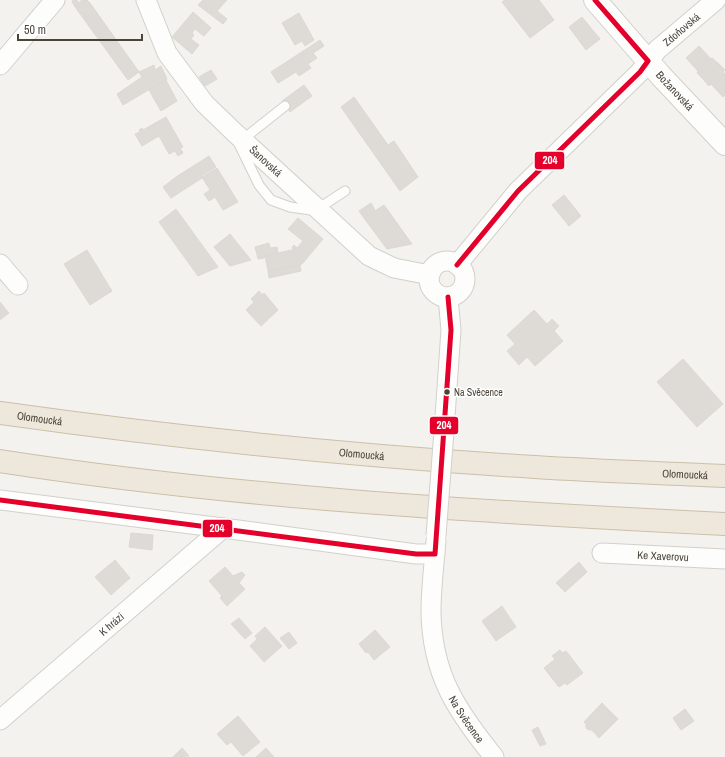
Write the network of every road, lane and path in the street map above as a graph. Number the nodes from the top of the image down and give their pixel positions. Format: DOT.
graph roads {
  1 [pos="55,0"];
  2 [pos="146,0"];
  3 [pos="595,0"];
  4 [pos="716,0"];
  5 [pos="648,61"];
  6 [pos="0,65"];
  7 [pos="285,106"];
  8 [pos="238,136"];
  9 [pos="725,144"];
  10 [pos="345,191"];
  11 [pos="319,208"];
  12 [pos="0,264"];
  13 [pos="458,265"];
  14 [pos="430,275"];
  15 [pos="18,285"];
  16 [pos="448,297"];
  17 [pos="0,412"];
  18 [pos="0,461"];
  19 [pos="725,476"];
  20 [pos="0,500"];
  21 [pos="725,524"];
  22 [pos="223,528"];
  23 [pos="435,545"];
  24 [pos="602,553"];
  25 [pos="725,559"];
  26 [pos="0,720"];
  27 [pos="494,757"];
  1 -- 6 [label="street"];
  2 -- 8 [label="street, Šanovská"];
  3 -- 5 [label="street, Božanovská"];
  4 -- 5 [label="street, Zdoňovská"];
  5 -- 9 [label="street, Božanovská"];
  5 -- 13 [label="street, Zdoňovská"];
  7 -- 8 [label="lane"];
  8 -- 11 [label="street, Šanovská"];
  8 -- 11 [label="lane"];
  10 -- 11 [label="lane"];
  11 -- 14 [label="street, Šanovská"];
  12 -- 15 [label="street"];
  13 -- 14 [label="street"];
  13 -- 16 [label="street"];
  14 -- 16 [label="street"];
  16 -- 23 [label="street, Na Svěcence, bridge"];
  17 -- 19 [label="highway, Olomoucká"];
  18 -- 21 [label="highway"];
  20 -- 22 [label="street"];
  22 -- 23 [label="street"];
  22 -- 26 [label="street, K hrázi"];
  23 -- 27 [label="street, Na Svěcence"];
  24 -- 25 [label="street, Ke Xaverovu"];
}
